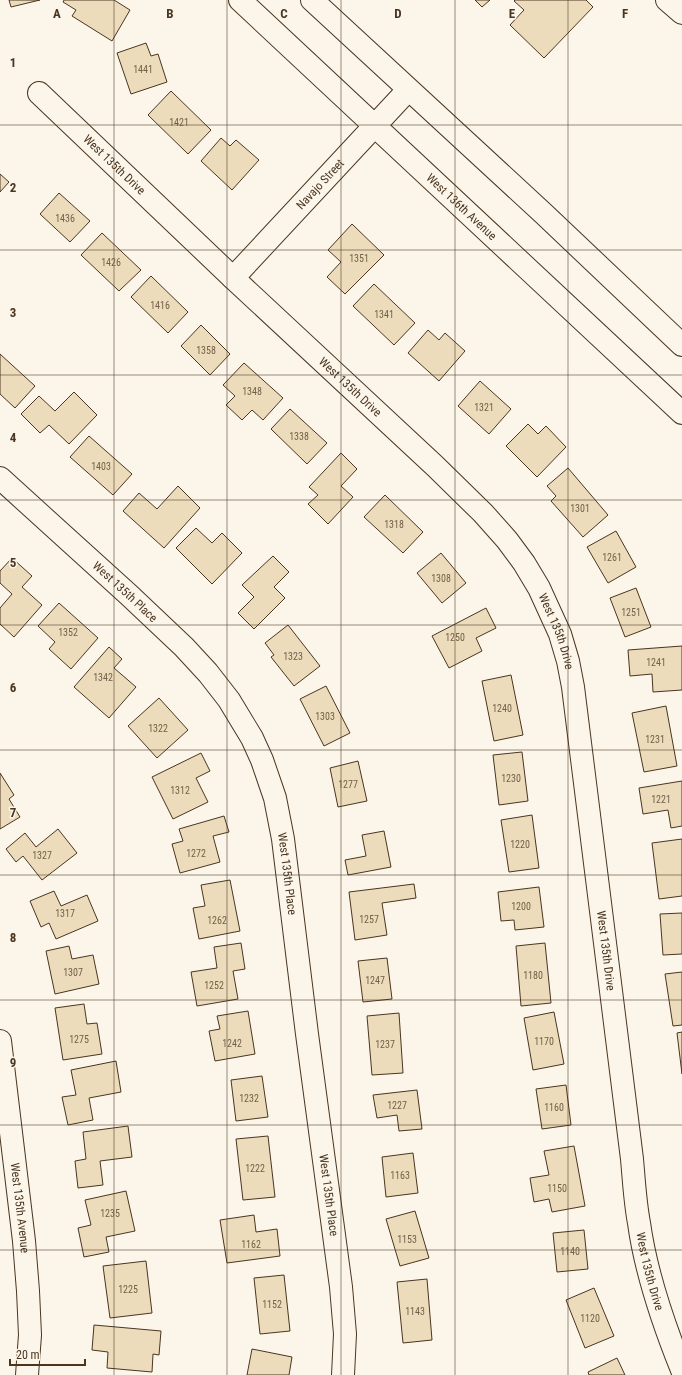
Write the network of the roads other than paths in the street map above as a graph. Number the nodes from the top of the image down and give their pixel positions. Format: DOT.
graph roads {
  1 [pos="240,0"];
  2 [pos="312,0"];
  3 [pos="668,0"];
  4 [pos="682,13"];
  5 [pos="408,90"];
  6 [pos="39,93"];
  7 [pos="375,126"];
  8 [pos="233,278"];
  9 [pos="682,345"];
  10 [pos="682,413"];
  11 [pos="0,478"];
  12 [pos="0,1041"];
  13 [pos="682,1370"];
  14 [pos="27,1375"];
  15 [pos="343,1375"];
  1 -- 7 [label="street, West 136th Avenue"];
  2 -- 5 [label="street"];
  3 -- 4 [label="street"];
  5 -- 7 [label="street, Navajo Street"];
  5 -- 9 [label="street"];
  6 -- 8 [label="street, West 135th Drive"];
  7 -- 8 [label="street, Navajo Street"];
  7 -- 10 [label="street, West 136th Avenue"];
  8 -- 13 [label="street, West 135th Drive"];
  11 -- 15 [label="street, West 135th Place"];
  12 -- 14 [label="street, West 135th Avenue"];
}
